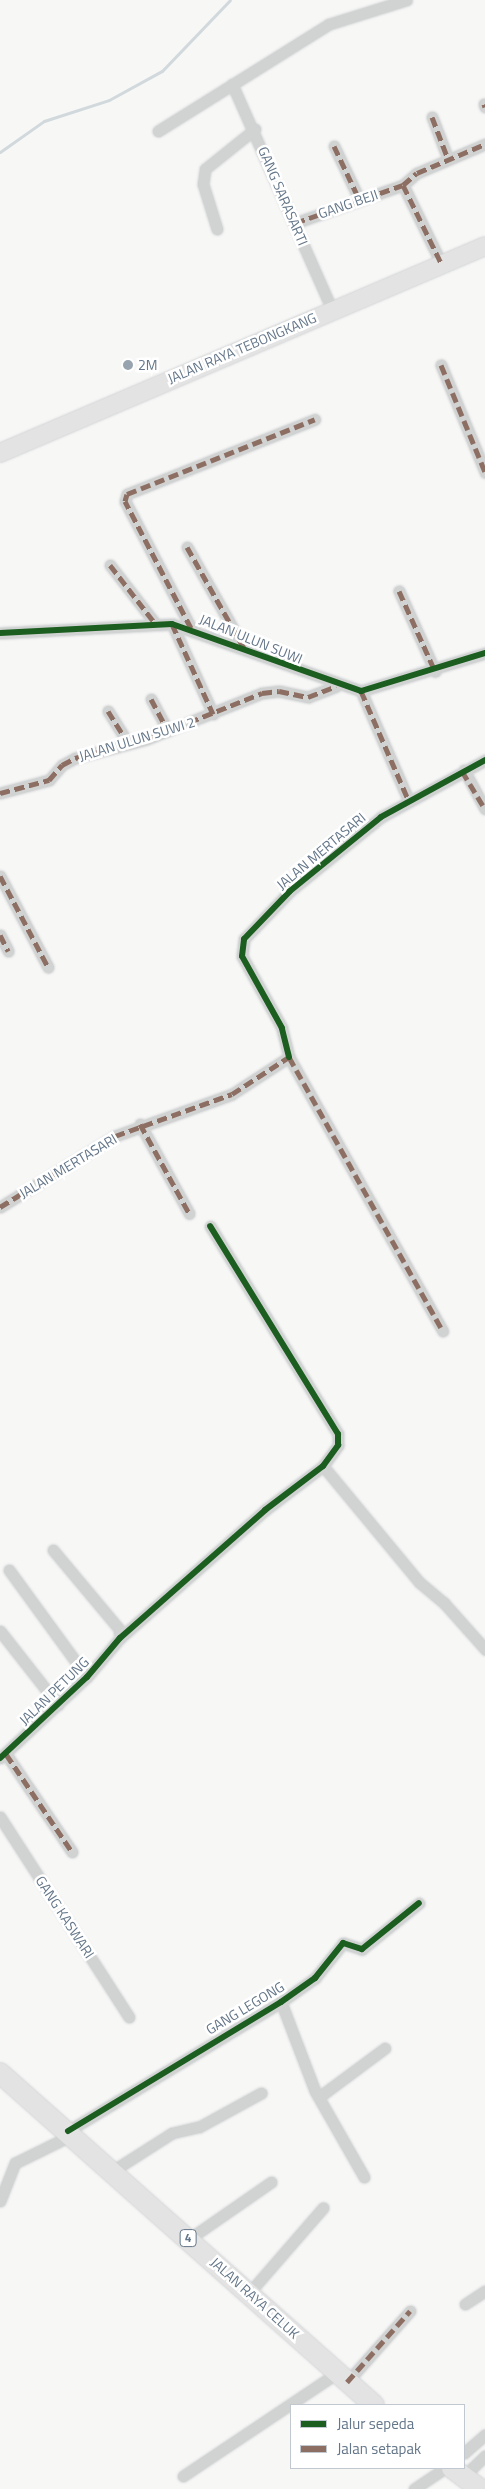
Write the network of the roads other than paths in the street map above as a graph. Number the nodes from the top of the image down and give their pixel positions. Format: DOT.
graph roads {
  1 [pos="406,0"];
  2 [pos="232,84"];
  3 [pos="432,117"];
  4 [pos="255,129"];
  5 [pos="158,131"];
  6 [pos="485,144"];
  7 [pos="334,146"];
  8 [pos="448,159"];
  9 [pos="403,185"];
  10 [pos="359,199"];
  11 [pos="294,223"];
  12 [pos="217,229"];
  13 [pos="485,246"];
  14 [pos="442,265"];
  15 [pos="332,310"];
  16 [pos="441,365"];
  17 [pos="315,419"];
  18 [pos="0,453"];
  19 [pos="485,472"];
  20 [pos="187,547"];
  21 [pos="110,565"];
  22 [pos="399,591"];
  23 [pos="154,622"];
  24 [pos="172,624"];
  25 [pos="191,628"];
  26 [pos="0,633"];
  27 [pos="245,650"];
  28 [pos="485,653"];
  29 [pos="435,670"];
  30 [pos="336,686"];
  31 [pos="361,691"];
  32 [pos="151,699"];
  33 [pos="108,710"];
  34 [pos="213,714"];
  35 [pos="168,731"];
  36 [pos="127,742"];
  37 [pos="485,760"];
  38 [pos="464,770"];
  39 [pos="0,793"];
  40 [pos="408,798"];
  41 [pos="485,809"];
  42 [pos="0,876"];
  43 [pos="0,935"];
  44 [pos="8,951"];
  45 [pos="48,967"];
  46 [pos="288,1057"];
  47 [pos="140,1124"];
  48 [pos="0,1207"];
  49 [pos="189,1213"];
  50 [pos="210,1226"];
  51 [pos="443,1331"];
  52 [pos="323,1466"];
  53 [pos="53,1550"];
  54 [pos="9,1570"];
  55 [pos="0,1631"];
  56 [pos="120,1638"];
  57 [pos="485,1649"];
  58 [pos="87,1677"];
  59 [pos="58,1705"];
  60 [pos="3,1756"];
  61 [pos="0,1817"];
  62 [pos="72,1852"];
  63 [pos="419,1903"];
  64 [pos="281,2002"];
  65 [pos="130,2017"];
  66 [pos="385,2048"];
  67 [pos="0,2073"];
  68 [pos="261,2093"];
  69 [pos="319,2097"];
  70 [pos="70,2133"];
  71 [pos="114,2170"];
  72 [pos="364,2177"];
  73 [pos="271,2182"];
  74 [pos="0,2201"];
  75 [pos="323,2208"];
  76 [pos="189,2240"];
  77 [pos="485,2291"];
  78 [pos="249,2293"];
  79 [pos="464,2304"];
  80 [pos="410,2312"];
  81 [pos="342,2377"];
  82 [pos="299,2404"];
  83 [pos="373,2404"];
  84 [pos="290,2409"];
  85 [pos="485,2435"];
  86 [pos="465,2452"];
  87 [pos="485,2456"];
  88 [pos="444,2469"];
  89 [pos="463,2471"];
  90 [pos="183,2476"];
  91 [pos="414,2489"];
  92 [pos="480,2489"];
  1 -- 2 [label="street"];
  2 -- 4 [label="street, GANG SARASARTI"];
  2 -- 5 [label="street"];
  3 -- 8 [label="street"];
  4 -- 11 [label="street, GANG SARASARTI"];
  4 -- 12 [label="street"];
  6 -- 8 [label="street, GANG BEJI"];
  7 -- 10 [label="street"];
  8 -- 9 [label="street, GANG BEJI"];
  9 -- 10 [label="street, GANG BEJI"];
  9 -- 14 [label="street"];
  10 -- 11 [label="street, GANG BEJI"];
  11 -- 15 [label="street, GANG SARASARTI"];
  13 -- 14 [label="main road, JALAN RAYA TEBONGKANG"];
  14 -- 15 [label="main road, JALAN RAYA TEBONGKANG"];
  15 -- 18 [label="main road, JALAN RAYA TEBONGKANG"];
  16 -- 19 [label="street"];
  17 -- 25 [label="street"];
  20 -- 27 [label="street"];
  21 -- 23 [label="street"];
  22 -- 29 [label="street"];
  23 -- 24 [label="street, JALAN ULUN SUWI"];
  23 -- 26 [label="street, JALAN ULUN SUWI"];
  24 -- 25 [label="street, JALAN ULUN SUWI"];
  24 -- 34 [label="street"];
  25 -- 27 [label="street, JALAN ULUN SUWI"];
  27 -- 30 [label="street, JALAN ULUN SUWI"];
  28 -- 29 [label="street, JALAN ULUN SUWI"];
  29 -- 31 [label="street, JALAN ULUN SUWI"];
  30 -- 31 [label="street, JALAN ULUN SUWI"];
  30 -- 34 [label="street, JALAN ULUN SUWI 2"];
  31 -- 40 [label="street"];
  32 -- 35 [label="street"];
  33 -- 36 [label="street"];
  34 -- 35 [label="street, JALAN ULUN SUWI 2"];
  35 -- 36 [label="street, JALAN ULUN SUWI 2"];
  36 -- 39 [label="street, JALAN ULUN SUWI 2"];
  37 -- 38 [label="street, JALAN MERTASARI"];
  38 -- 40 [label="street, JALAN MERTASARI"];
  38 -- 41 [label="street"];
  40 -- 46 [label="street, JALAN MERTASARI"];
  42 -- 45 [label="street"];
  43 -- 44 [label="street"];
  46 -- 47 [label="street, JALAN MERTASARI"];
  46 -- 51 [label="street"];
  47 -- 48 [label="street, JALAN MERTASARI"];
  47 -- 49 [label="street"];
  50 -- 52 [label="street, JALAN PETUNG"];
  52 -- 56 [label="street, JALAN PETUNG"];
  52 -- 57 [label="street"];
  53 -- 56 [label="street"];
  54 -- 58 [label="street"];
  55 -- 59 [label="street"];
  56 -- 58 [label="street, JALAN PETUNG"];
  58 -- 59 [label="street, JALAN PETUNG"];
  59 -- 60 [label="street, JALAN PETUNG"];
  60 -- 62 [label="street"];
  61 -- 65 [label="street, GANG KASWARI"];
  63 -- 64 [label="street, GANG LEGONG"];
  64 -- 69 [label="street"];
  64 -- 70 [label="street, GANG LEGONG"];
  66 -- 69 [label="street"];
  67 -- 70 [label="highway, JALAN RAYA CELUK / 4"];
  68 -- 71 [label="street"];
  69 -- 72 [label="street"];
  70 -- 71 [label="highway, JALAN RAYA CELUK / 4"];
  70 -- 74 [label="street, GANG LEGONG"];
  71 -- 76 [label="highway, JALAN RAYA CELUK / 4"];
  73 -- 76 [label="street"];
  75 -- 78 [label="street"];
  76 -- 78 [label="highway, JALAN RAYA CELUK / 4"];
  77 -- 79 [label="street"];
  78 -- 81 [label="highway, JALAN RAYA CELUK / 4"];
  80 -- 81 [label="street"];
  81 -- 82 [label="street"];
  81 -- 83 [label="highway, JALAN RAYA CELUK / 4"];
  84 -- 90 [label="street"];
  85 -- 86 [label="street"];
  87 -- 89 [label="street"];
  88 -- 91 [label="street"];
  89 -- 92 [label="highway"];
}
